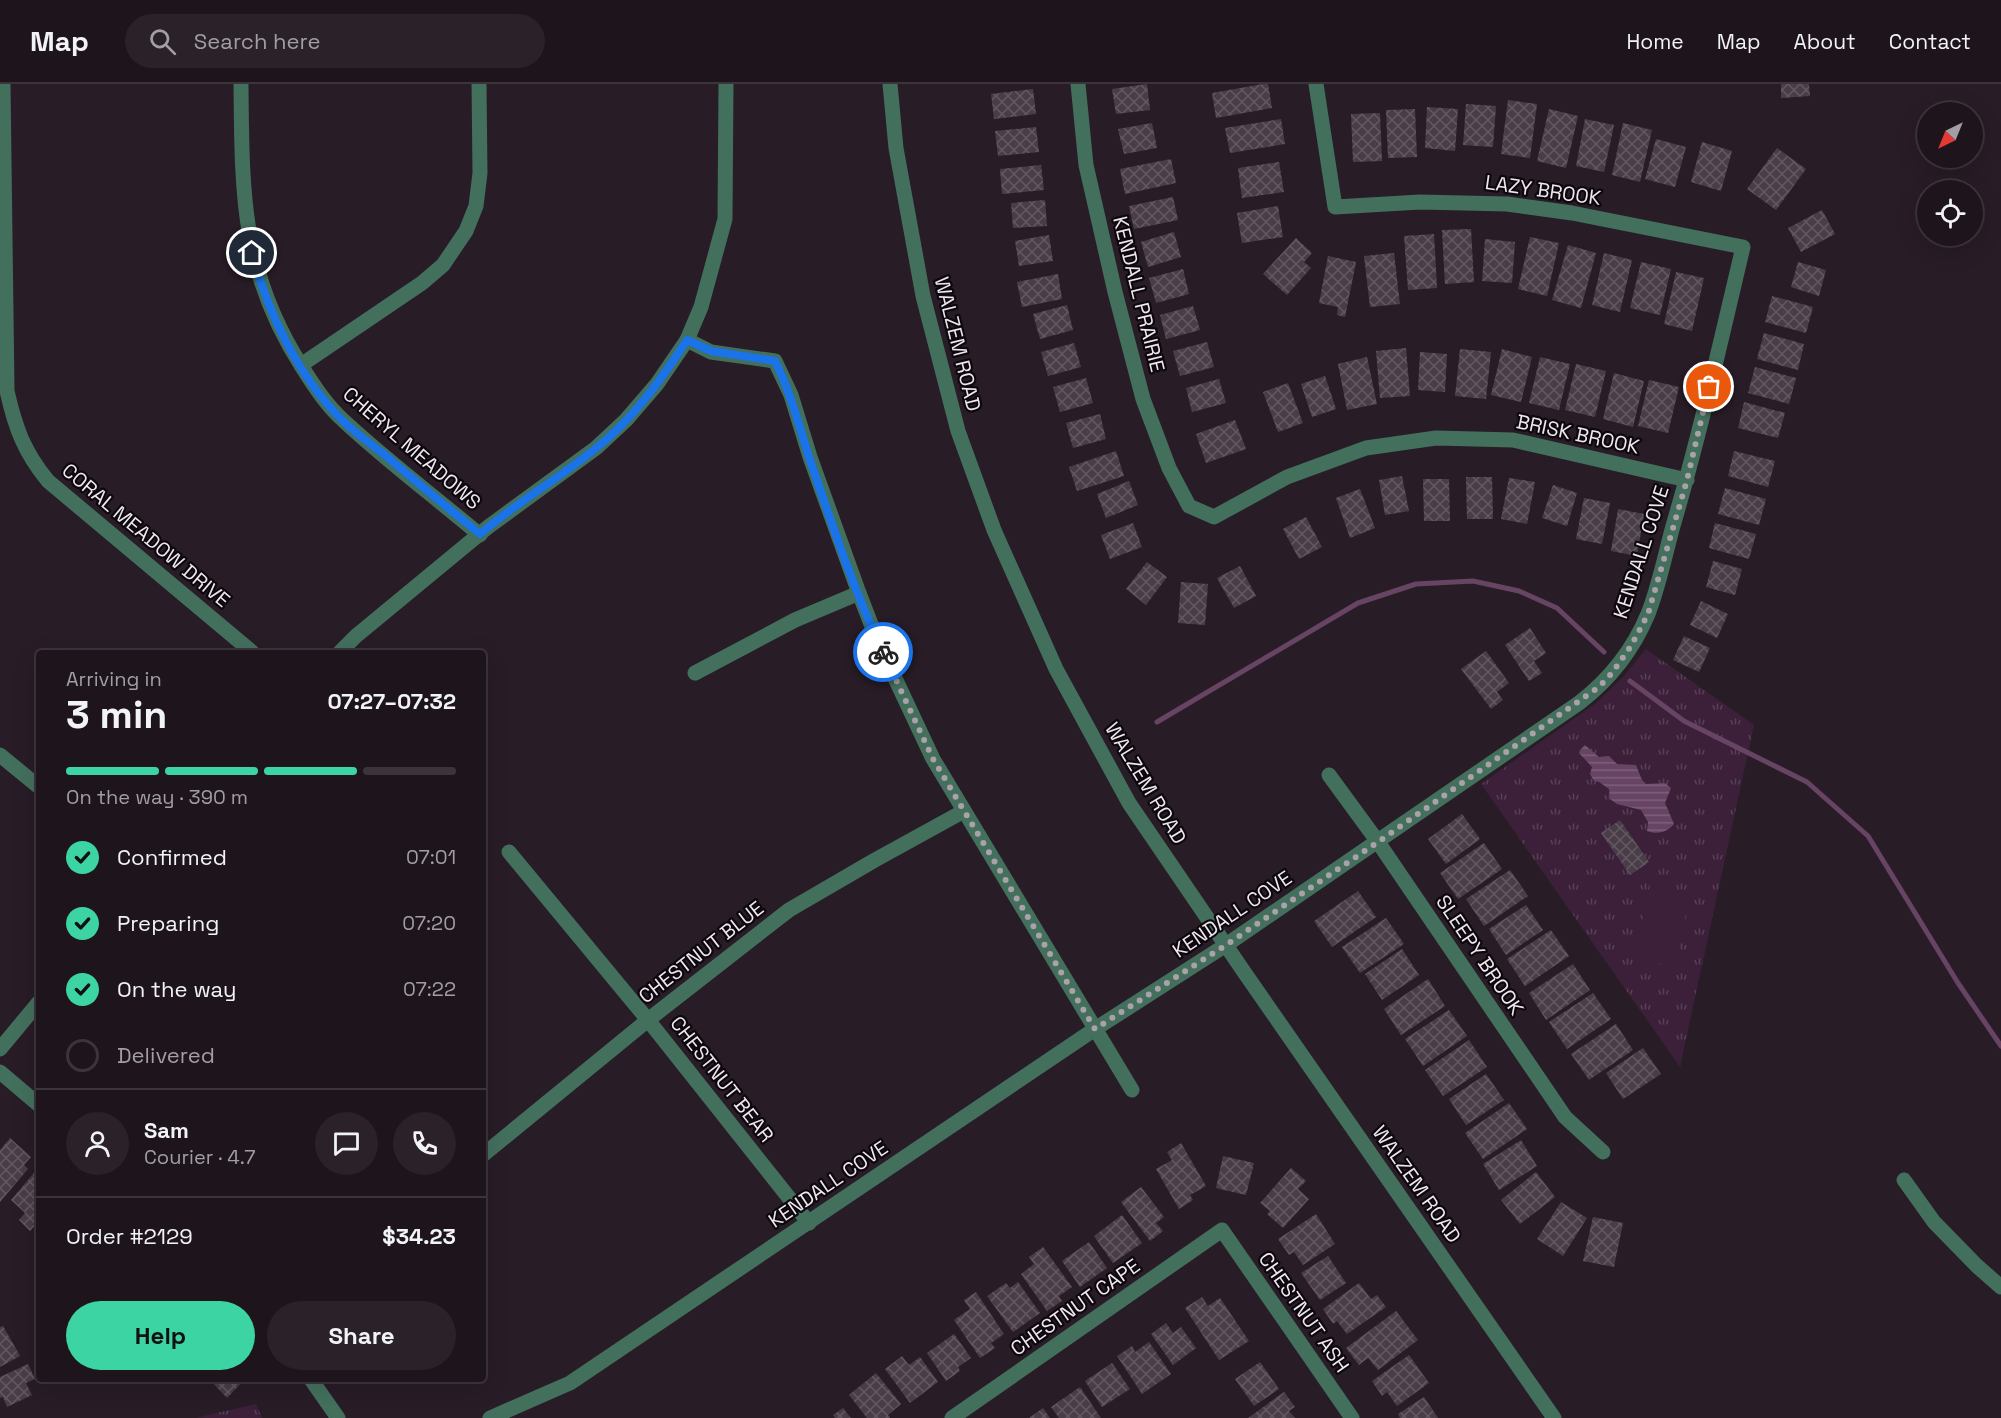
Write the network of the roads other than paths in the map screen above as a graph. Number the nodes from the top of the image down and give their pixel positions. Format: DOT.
graph roads {
  1 [pos="3,84"];
  2 [pos="241,84"];
  3 [pos="479,84"];
  4 [pos="726,84"];
  5 [pos="890,84"];
  6 [pos="1078,84"];
  7 [pos="1316,84"];
  8 [pos="1743,247"];
  9 [pos="687,340"];
  10 [pos="301,365"];
  11 [pos="1687,480"];
  12 [pos="1189,506"];
  13 [pos="480,534"];
  14 [pos="859,593"];
  15 [pos="250,650"];
  16 [pos="342,650"];
  17 [pos="695,673"];
  18 [pos="0,755"];
  19 [pos="1329,775"];
  20 [pos="36,785"];
  21 [pos="964,811"];
  22 [pos="1378,842"];
  23 [pos="509,852"];
  24 [pos="1226,945"];
  25 [pos="36,1006"];
  26 [pos="648,1020"];
  27 [pos="1095,1029"];
  28 [pos="0,1049"];
  29 [pos="0,1072"];
  30 [pos="1132,1090"];
  31 [pos="36,1102"];
  32 [pos="1603,1152"];
  33 [pos="486,1153"];
  34 [pos="1904,1180"];
  35 [pos="809,1223"];
  36 [pos="1222,1230"];
  37 [pos="2001,1287"];
  38 [pos="313,1382"];
  39 [pos="338,1418"];
  40 [pos="490,1418"];
  41 [pos="952,1418"];
  42 [pos="1352,1418"];
  43 [pos="1554,1418"];
  1 -- 15 [label="street, CORAL MEADOW DRIVE"];
  2 -- 10 [label="street, CHERYL MEADOWS"];
  3 -- 10 [label="street"];
  4 -- 9 [label="street"];
  5 -- 24 [label="street, WALZEM ROAD"];
  6 -- 12 [label="street, KENDALL PRAIRIE"];
  7 -- 8 [label="street, LAZY BROOK"];
  8 -- 11 [label="street, KENDALL COVE"];
  9 -- 13 [label="street"];
  9 -- 14 [label="street"];
  10 -- 13 [label="street, CHERYL MEADOWS"];
  11 -- 12 [label="street, BRISK BROOK"];
  11 -- 22 [label="street, KENDALL COVE"];
  13 -- 16 [label="street"];
  14 -- 17 [label="street"];
  14 -- 21 [label="street"];
  18 -- 20 [label="street"];
  19 -- 22 [label="street, SLEEPY BROOK"];
  21 -- 26 [label="street, CHESTNUT BLUE"];
  21 -- 27 [label="street"];
  22 -- 24 [label="street, KENDALL COVE"];
  22 -- 32 [label="street, SLEEPY BROOK"];
  23 -- 26 [label="street, CHESTNUT BEAR"];
  24 -- 27 [label="street, KENDALL COVE"];
  24 -- 43 [label="street, WALZEM ROAD"];
  25 -- 28 [label="street"];
  26 -- 33 [label="street, CHESTNUT BLUE"];
  26 -- 35 [label="street, CHESTNUT BEAR"];
  27 -- 30 [label="street"];
  27 -- 35 [label="street, KENDALL COVE"];
  29 -- 31 [label="street"];
  34 -- 37 [label="street"];
  35 -- 40 [label="street, KENDALL COVE"];
  36 -- 41 [label="street, CHESTNUT CAPE"];
  36 -- 42 [label="street, CHESTNUT ASH"];
  38 -- 39 [label="street"];
}
